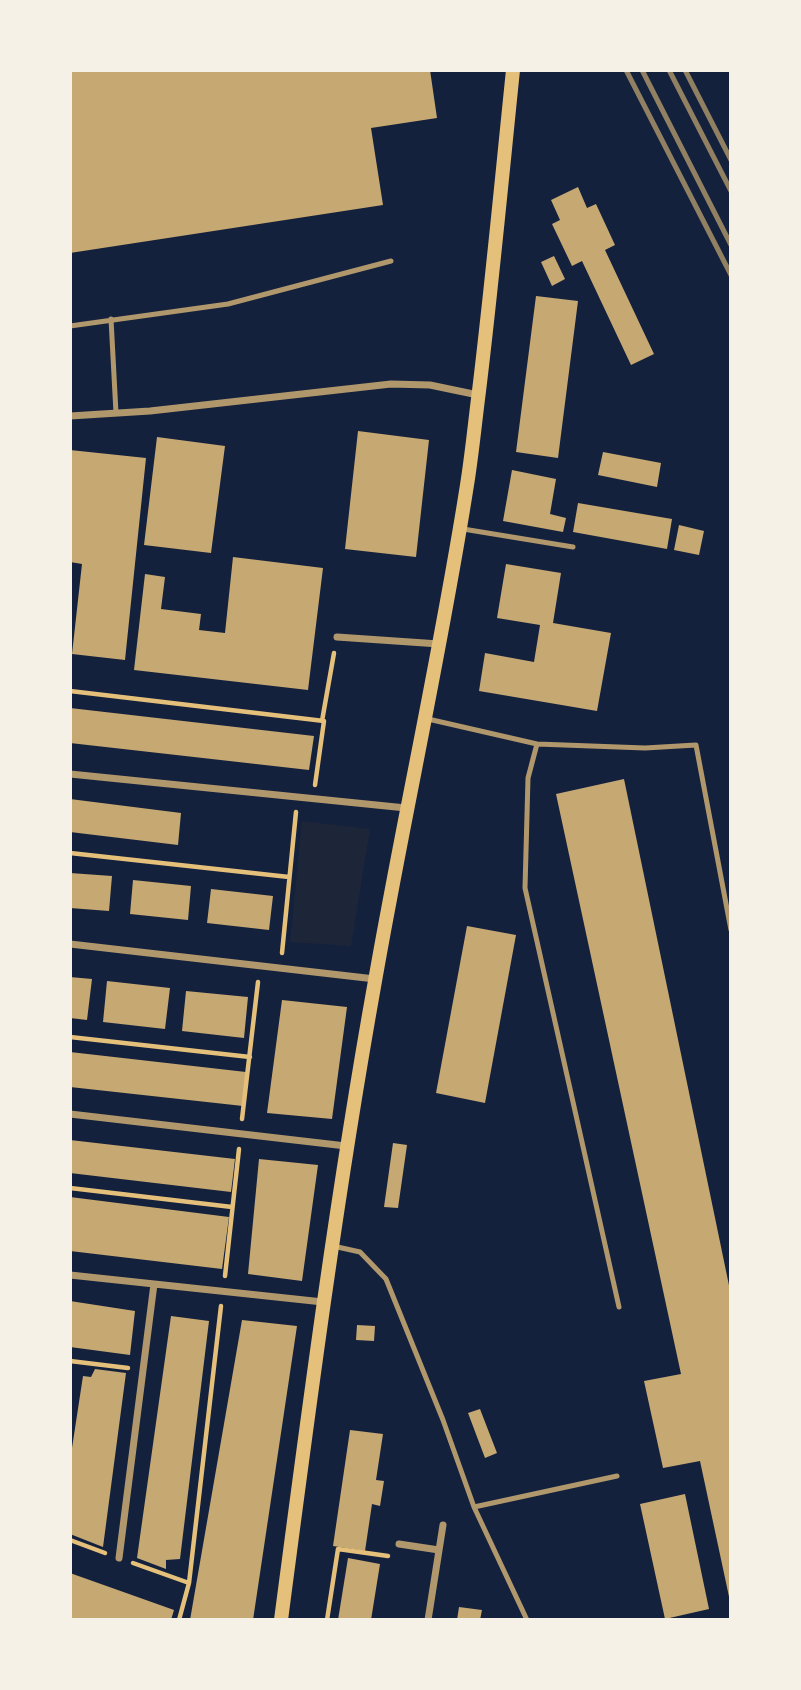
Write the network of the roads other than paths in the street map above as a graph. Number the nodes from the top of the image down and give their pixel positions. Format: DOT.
graph roads {
  1 [pos="513,70"];
  2 [pos="391,261"];
  3 [pos="111,319"];
  4 [pos="70,326"];
  5 [pos="478,395"];
  6 [pos="116,413"];
  7 [pos="70,416"];
  8 [pos="460,529"];
  9 [pos="573,547"];
  10 [pos="337,637"];
  11 [pos="440,645"];
  12 [pos="425,719"];
  13 [pos="537,744"];
  14 [pos="70,774"];
  15 [pos="407,808"];
  16 [pos="731,930"];
  17 [pos="70,944"];
  18 [pos="375,979"];
  19 [pos="70,1114"];
  20 [pos="346,1146"];
  21 [pos="333,1246"];
  22 [pos="70,1275"];
  23 [pos="153,1284"];
  24 [pos="323,1302"];
  25 [pos="618,1307"];
  26 [pos="617,1476"];
  27 [pos="474,1507"];
  28 [pos="443,1525"];
  29 [pos="399,1544"];
  30 [pos="439,1550"];
  31 [pos="119,1558"];
  32 [pos="281,1620"];
  33 [pos="428,1620"];
  34 [pos="527,1620"];
  1 -- 5 [label="main road"];
  2 -- 3 [label="lane"];
  3 -- 4 [label="lane"];
  3 -- 6 [label="lane"];
  5 -- 6 [label="street"];
  5 -- 8 [label="main road"];
  6 -- 7 [label="street"];
  8 -- 9 [label="lane"];
  8 -- 11 [label="main road"];
  10 -- 11 [label="street"];
  11 -- 12 [label="main road"];
  12 -- 13 [label="lane"];
  12 -- 15 [label="main road"];
  13 -- 16 [label="lane"];
  13 -- 25 [label="lane"];
  14 -- 15 [label="street"];
  15 -- 18 [label="main road"];
  17 -- 18 [label="street"];
  18 -- 20 [label="main road"];
  19 -- 20 [label="street"];
  20 -- 21 [label="main road"];
  21 -- 24 [label="main road"];
  21 -- 27 [label="lane"];
  22 -- 23 [label="street"];
  23 -- 24 [label="street"];
  23 -- 31 [label="street"];
  24 -- 32 [label="main road"];
  26 -- 27 [label="lane"];
  27 -- 34 [label="lane"];
  28 -- 30 [label="street"];
  29 -- 30 [label="street"];
  30 -- 33 [label="street"];
}
